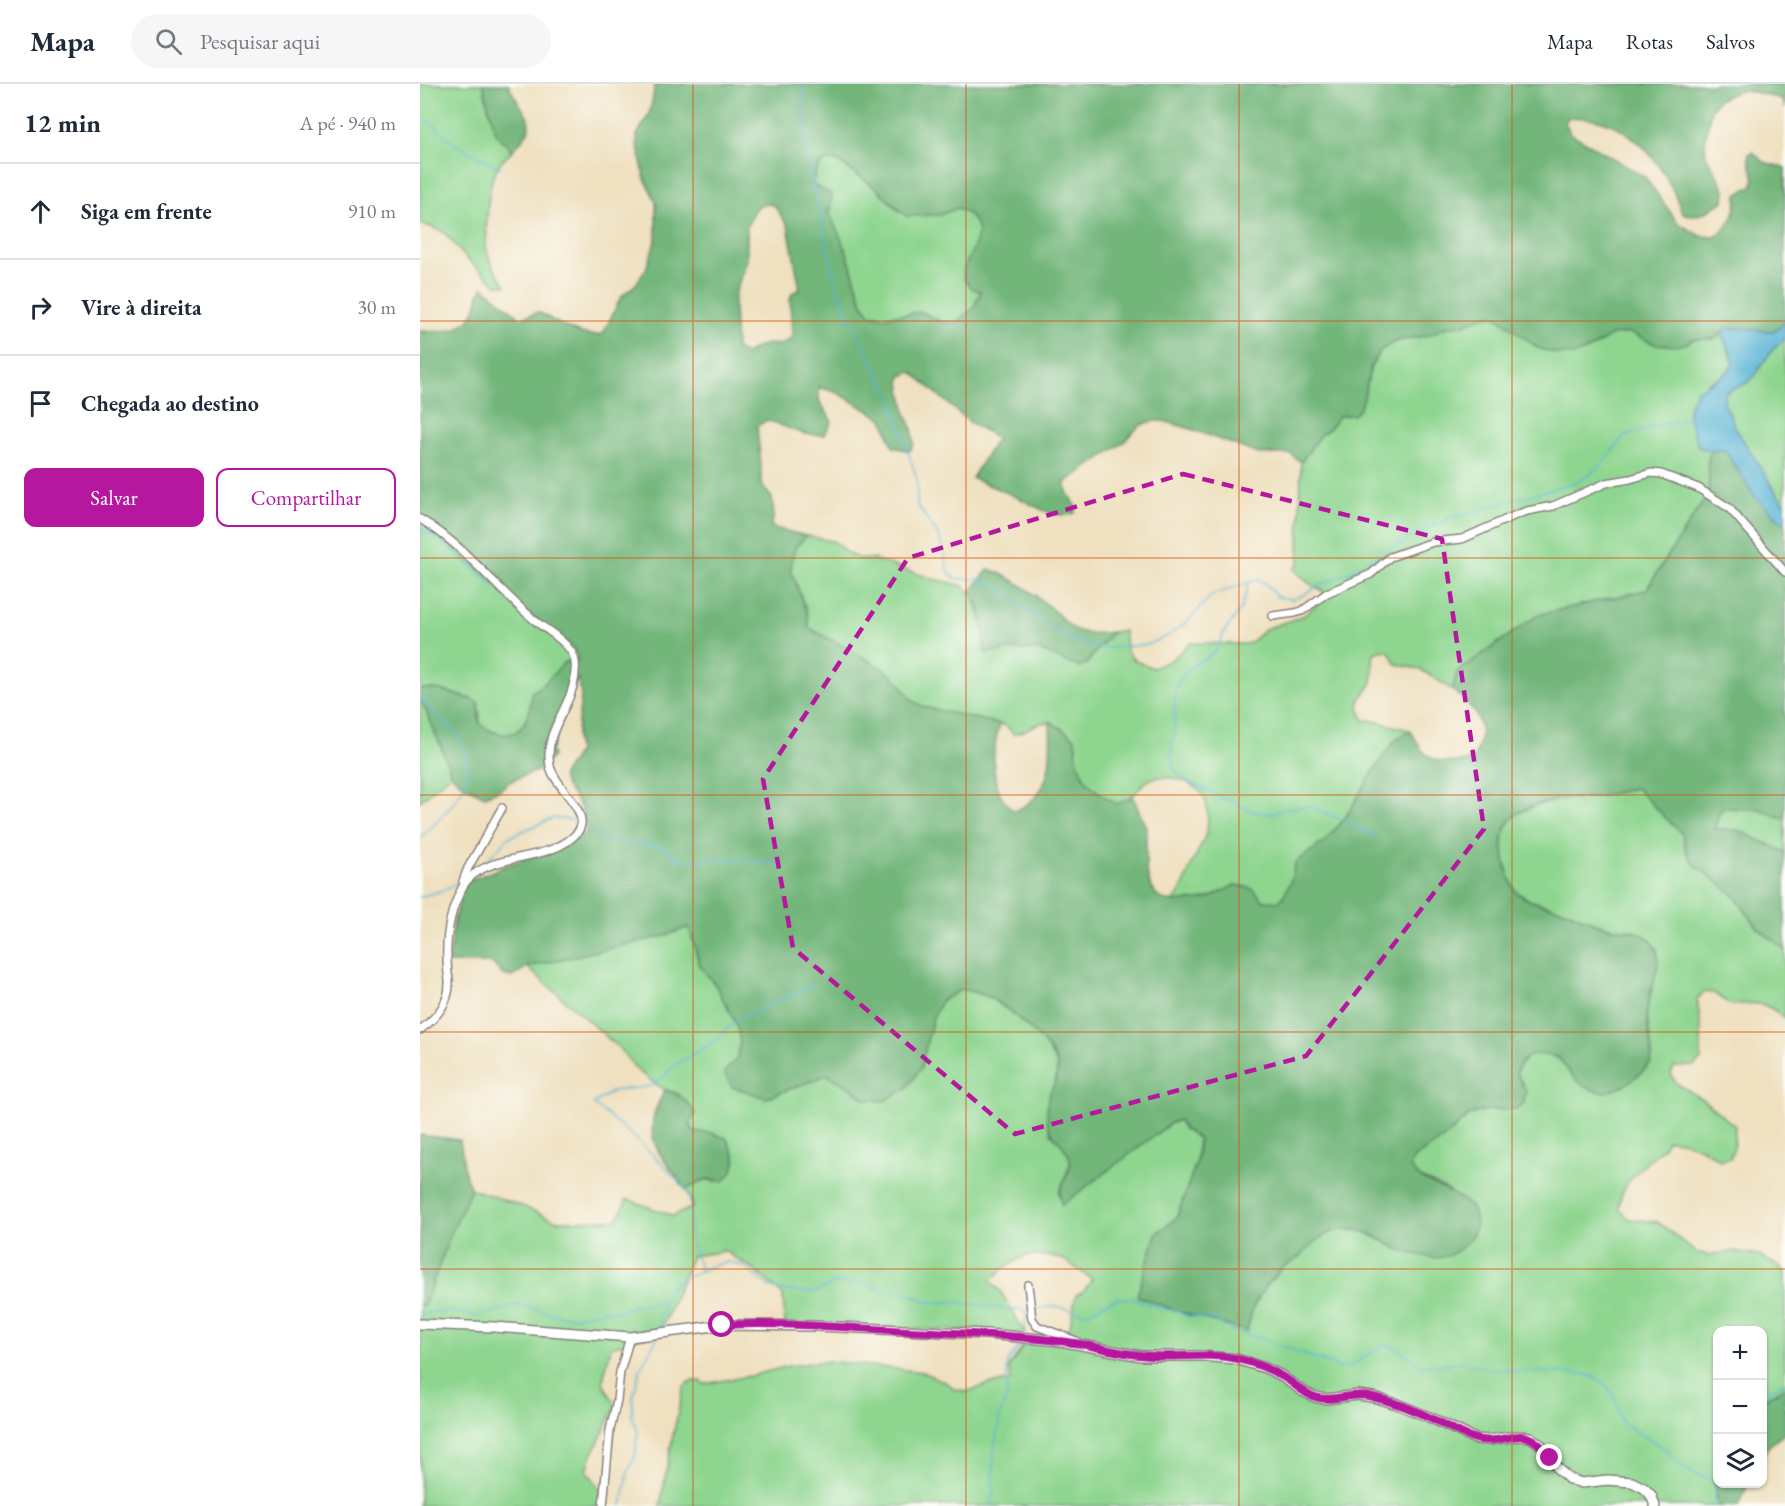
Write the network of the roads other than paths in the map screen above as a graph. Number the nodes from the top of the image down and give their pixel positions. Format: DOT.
graph roads {
  1 [pos="420,519"];
  2 [pos="1785,572"];
  3 [pos="1274,616"];
  4 [pos="502,808"];
  5 [pos="460,893"];
  6 [pos="420,1030"];
  7 [pos="1028,1285"];
  8 [pos="420,1324"];
  9 [pos="630,1336"];
  10 [pos="1082,1344"];
  11 [pos="603,1506"];
  12 [pos="1655,1506"];
  1 -- 5 [label="street"];
  2 -- 3 [label="street"];
  4 -- 5 [label="street"];
  5 -- 6 [label="street"];
  7 -- 10 [label="street"];
  8 -- 9 [label="main road"];
  9 -- 10 [label="main road"];
  9 -- 11 [label="street"];
  10 -- 12 [label="main road"];
}
